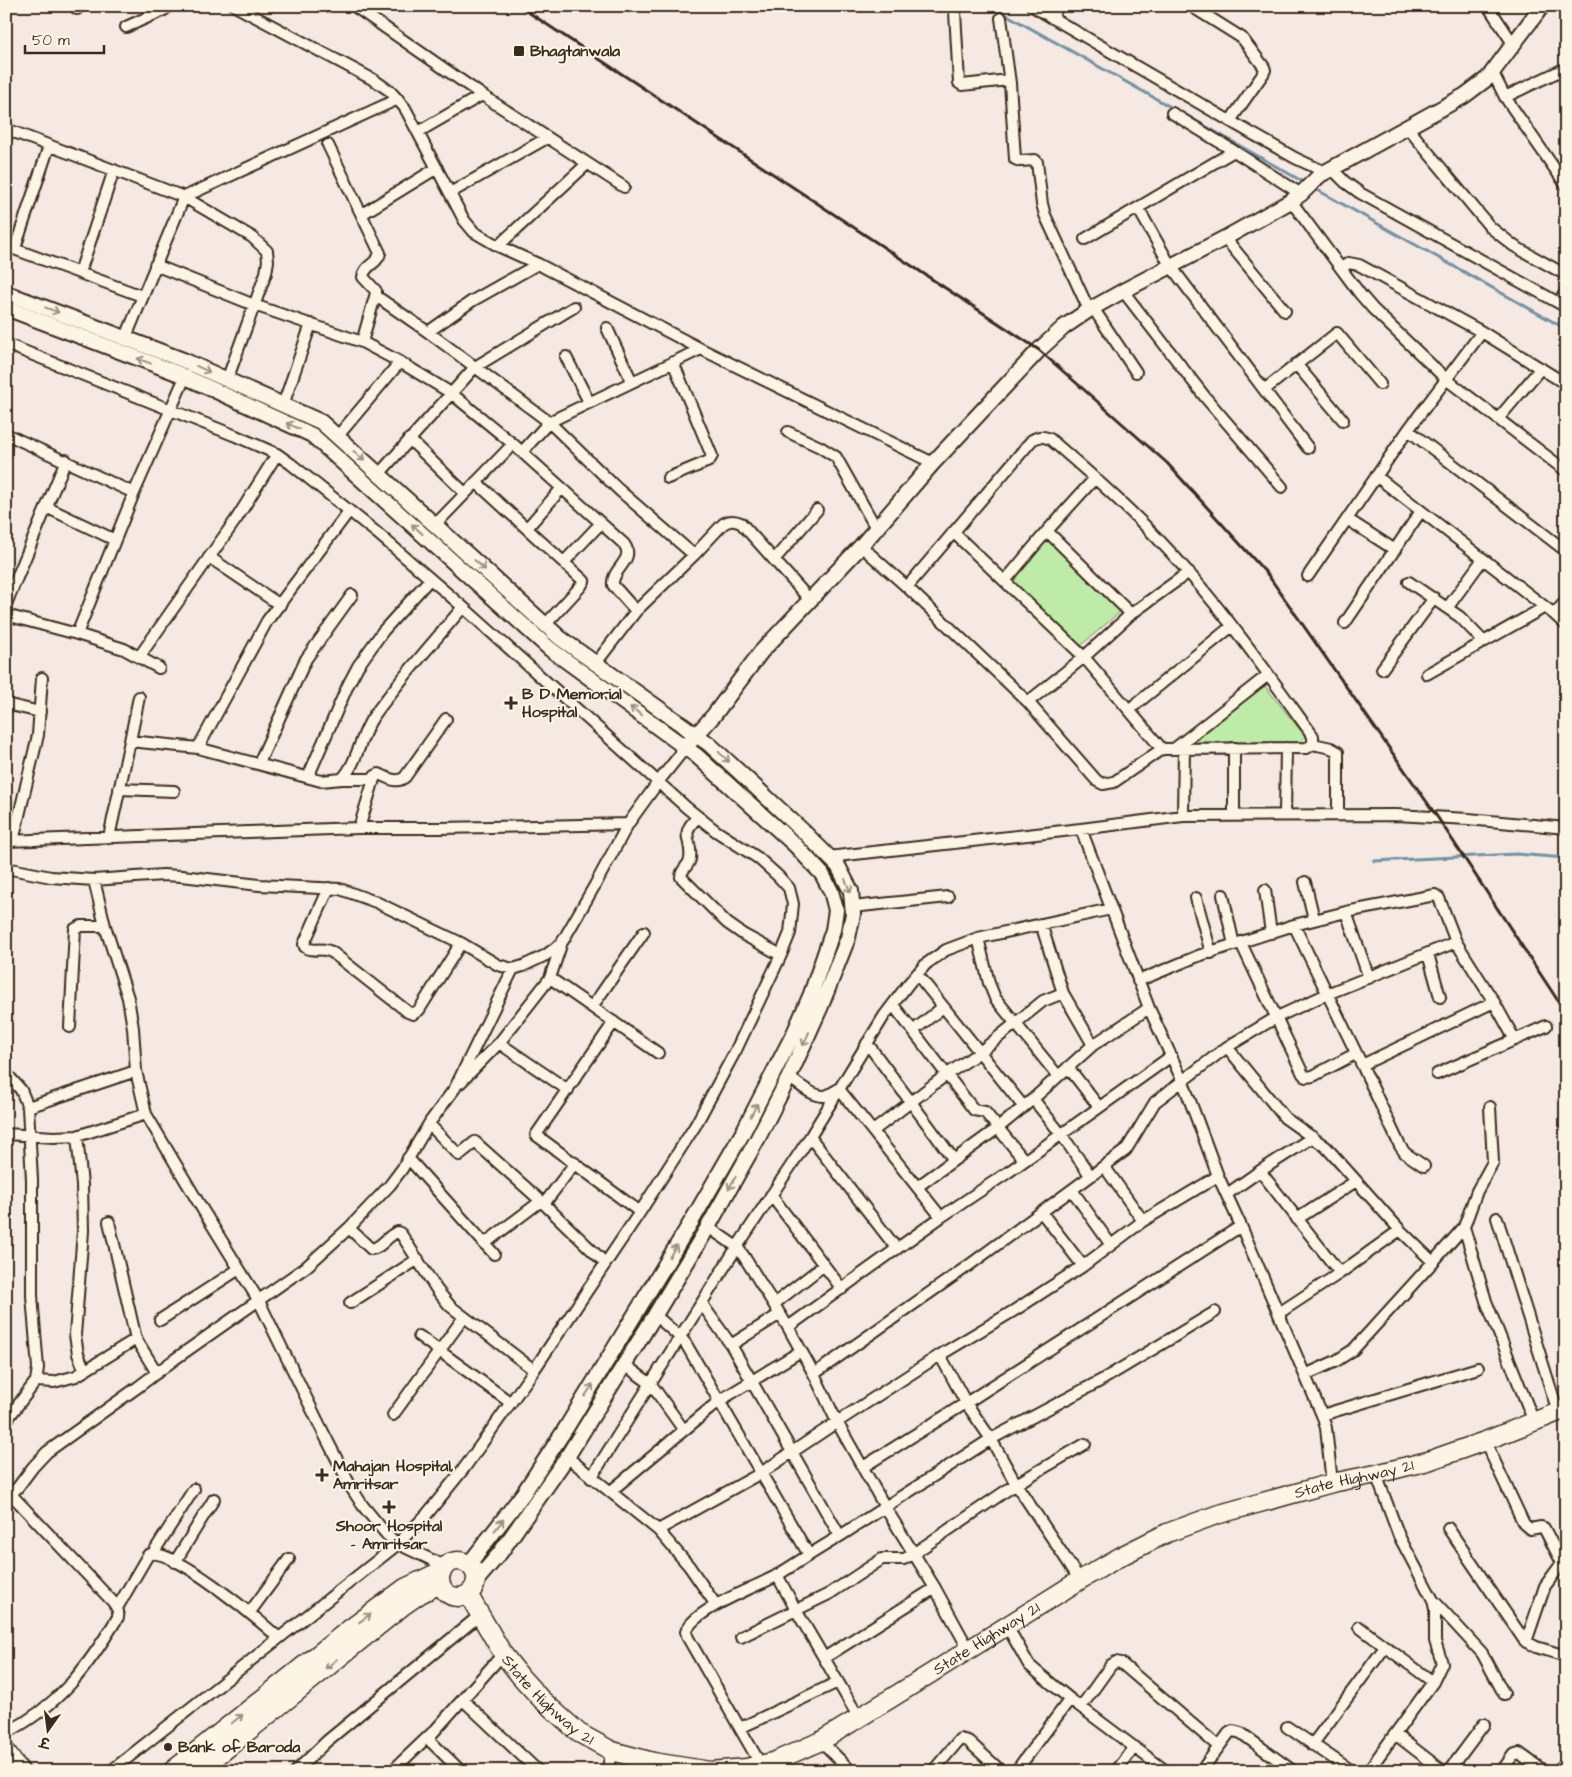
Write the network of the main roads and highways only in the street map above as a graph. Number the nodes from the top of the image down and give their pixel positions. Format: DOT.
graph roads {
  1 [pos="1542,6"];
  2 [pos="6,293"];
  3 [pos="6,308"];
  4 [pos="696,735"];
  5 [pos="686,747"];
  6 [pos="1562,1410"];
  7 [pos="469,1564"];
  8 [pos="442,1574"];
  9 [pos="472,1587"];
  10 [pos="6,1750"];
  11 [pos="772,1766"];
  12 [pos="22,1771"];
  13 [pos="172,1771"];
  14 [pos="199,1771"];
  1 -- 4 [label="main road"];
  2 -- 4 [label="main road, one-way"];
  5 -- 3 [label="main road, one-way"];
  4 -- 5 [label="main road"];
  4 -- 9 [label="main road, one-way"];
  7 -- 5 [label="main road, one-way"];
  6 -- 11 [label="highway, State Highway 21"];
  7 -- 8 [label="highway"];
  7 -- 9 [label="highway, State Highway 21"];
  8 -- 9 [label="highway"];
  13 -- 8 [label="highway, one-way"];
  8 -- 14 [label="highway, one-way"];
  9 -- 11 [label="highway, State Highway 21"];
  10 -- 12 [label="main road"];
}
